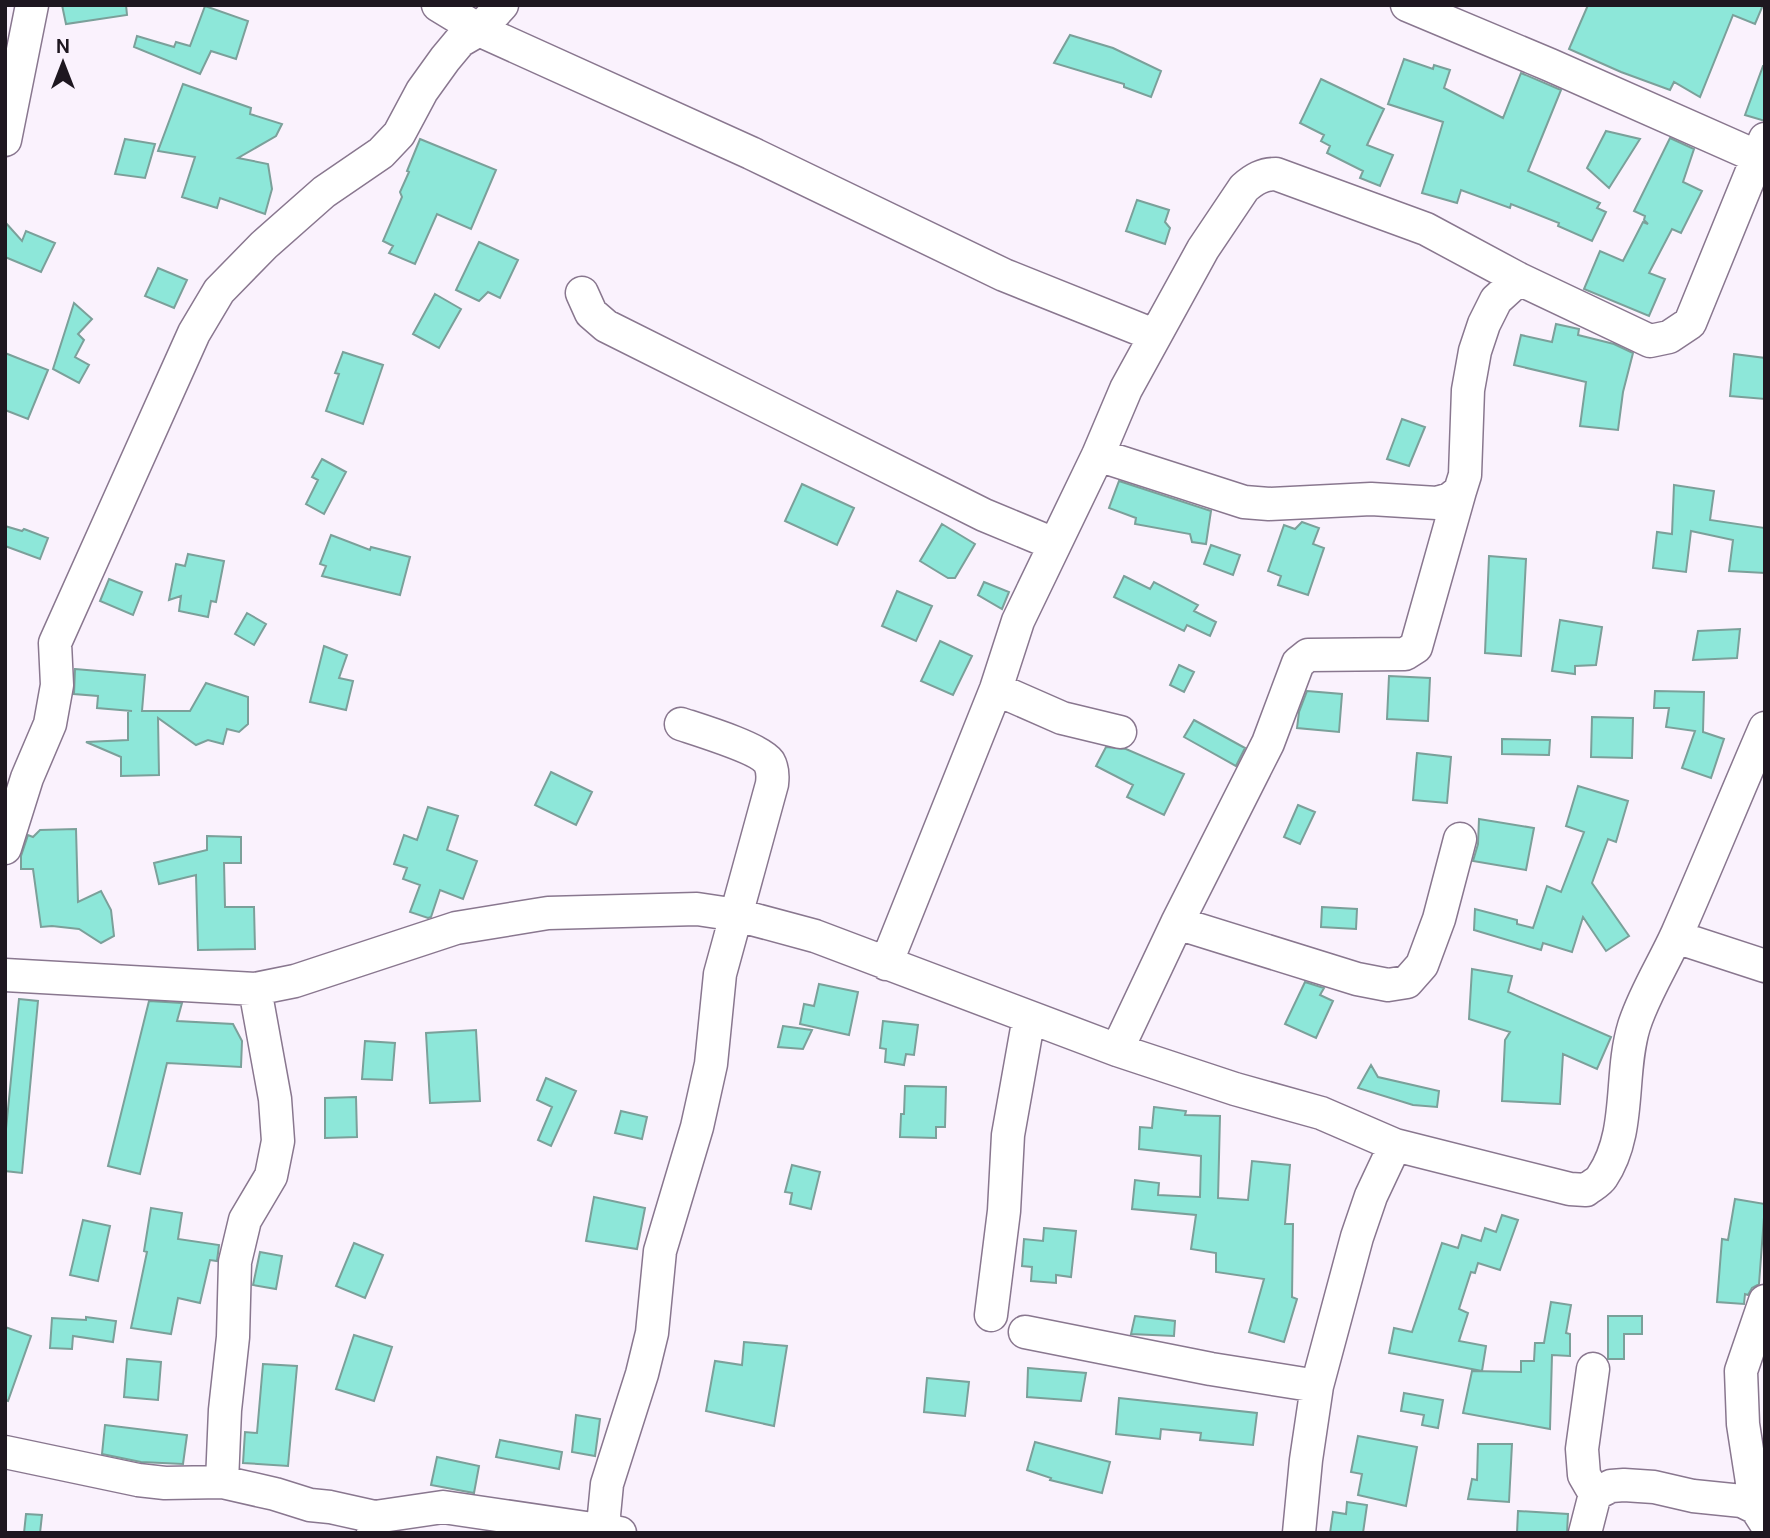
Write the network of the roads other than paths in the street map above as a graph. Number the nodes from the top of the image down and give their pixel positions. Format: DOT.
graph roads {
  1 [pos="32,5"];
  2 [pos="438,5"];
  3 [pos="502,5"];
  4 [pos="1407,5"];
  5 [pos="479,30"];
  6 [pos="5,140"];
  7 [pos="1761,148"];
  8 [pos="1518,279"];
  9 [pos="582,293"];
  10 [pos="1154,335"];
  11 [pos="1098,455"];
  12 [pos="1460,491"];
  13 [pos="1054,544"];
  14 [pos="996,689"];
  15 [pos="681,724"];
  16 [pos="1765,728"];
  17 [pos="1121,732"];
  18 [pos="1460,839"];
  19 [pos="5,848"];
  20 [pos="737,915"];
  21 [pos="1177,923"];
  22 [pos="1676,937"];
  23 [pos="886,964"];
  24 [pos="1765,966"];
  25 [pos="5,975"];
  26 [pos="255,989"];
  27 [pos="1029,1017"];
  28 [pos="1117,1050"];
  29 [pos="1395,1145"];
  30 [pos="1765,1301"];
  31 [pos="991,1315"];
  32 [pos="1025,1332"];
  33 [pos="1593,1368"];
  34 [pos="1317,1386"];
  35 [pos="5,1452"];
  36 [pos="222,1482"];
  37 [pos="1595,1494"];
  38 [pos="1757,1521"];
  39 [pos="374,1525"];
  40 [pos="611,1532"];
  41 [pos="1299,1533"];
  42 [pos="1585,1533"];
  1 -- 6 [label="street"];
  2 -- 5 [label="street"];
  3 -- 5 [label="street"];
  4 -- 7 [label="street"];
  5 -- 10 [label="street"];
  5 -- 19 [label="street"];
  7 -- 8 [label="street"];
  8 -- 10 [label="street"];
  8 -- 12 [label="street"];
  9 -- 13 [label="street"];
  10 -- 11 [label="street"];
  11 -- 12 [label="street"];
  11 -- 13 [label="street"];
  12 -- 21 [label="street"];
  13 -- 14 [label="street"];
  14 -- 17 [label="street"];
  14 -- 23 [label="street"];
  15 -- 20 [label="street"];
  16 -- 22 [label="street"];
  18 -- 21 [label="street"];
  20 -- 23 [label="street"];
  20 -- 26 [label="street"];
  20 -- 40 [label="street"];
  21 -- 28 [label="street"];
  22 -- 24 [label="street"];
  22 -- 29 [label="street"];
  23 -- 27 [label="street"];
  25 -- 26 [label="street"];
  26 -- 36 [label="street"];
  27 -- 28 [label="street"];
  27 -- 31 [label="street"];
  28 -- 29 [label="street"];
  29 -- 34 [label="street"];
  30 -- 38 [label="street"];
  32 -- 34 [label="street"];
  33 -- 37 [label="street"];
  34 -- 41 [label="street"];
  35 -- 36 [label="street"];
  36 -- 39 [label="street"];
  37 -- 38 [label="street"];
  37 -- 42 [label="street"];
  39 -- 40 [label="street"];
}
